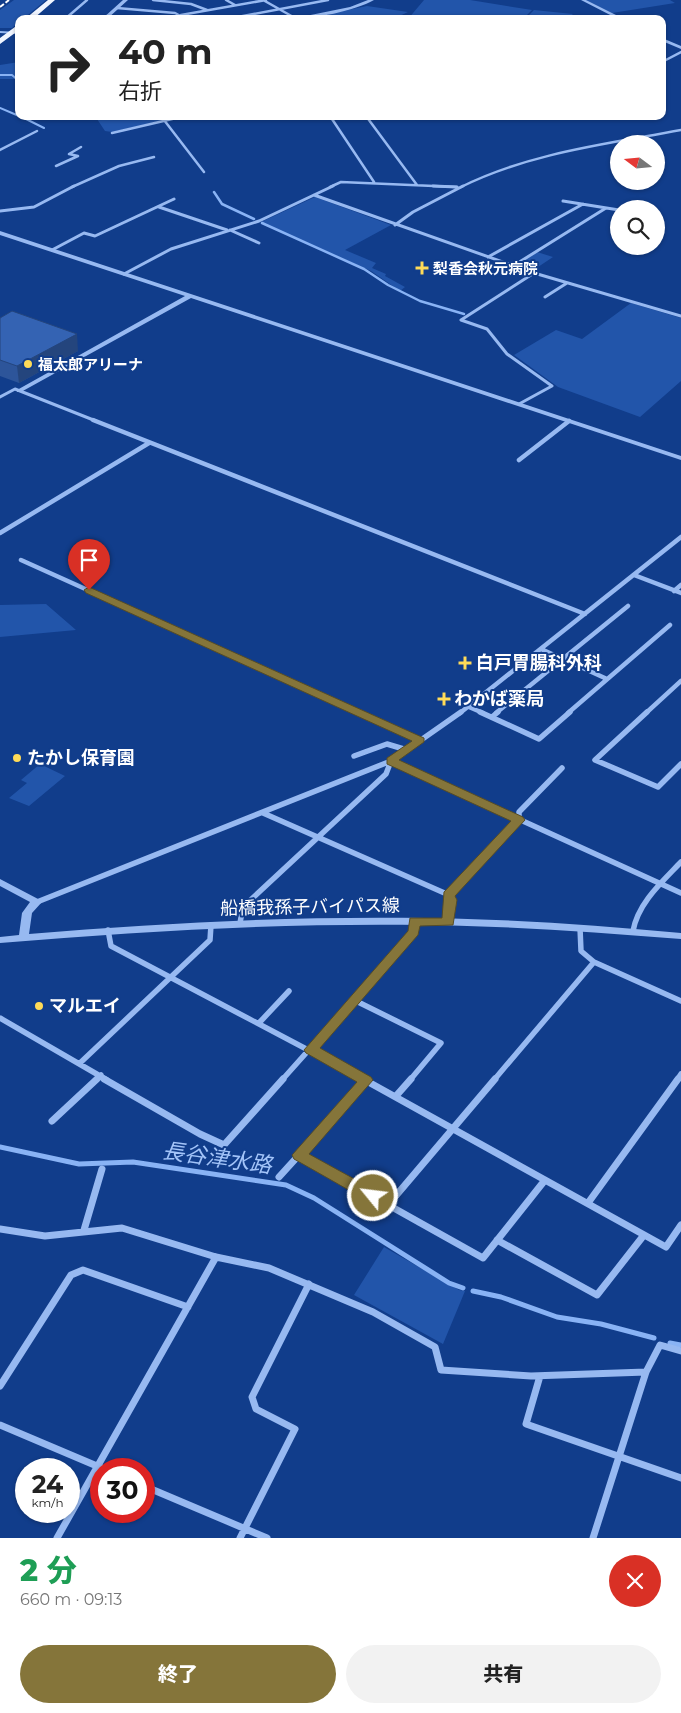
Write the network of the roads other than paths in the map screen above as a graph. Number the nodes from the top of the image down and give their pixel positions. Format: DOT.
graph roads {
  1 [pos="52,0"];
  2 [pos="87,0"];
  3 [pos="126,0"];
  4 [pos="153,0"];
  5 [pos="226,0"];
  6 [pos="265,0"];
  7 [pos="328,0"];
  8 [pos="372,0"];
  9 [pos="583,0"];
  10 [pos="235,6"];
  11 [pos="117,8"];
  12 [pos="279,9"];
  13 [pos="208,10"];
  14 [pos="33,15"];
  15 [pos="70,15"];
  16 [pos="108,15"];
  17 [pos="181,15"];
  18 [pos="248,15"];
  19 [pos="288,15"];
  20 [pos="315,15"];
  21 [pos="614,15"];
  22 [pos="1,32"];
  23 [pos="15,33"];
  24 [pos="666,41"];
  25 [pos="0,42"];
  26 [pos="681,50"];
  27 [pos="666,59"];
  28 [pos="164,120"];
  29 [pos="333,120"];
  30 [pos="369,120"];
  31 [pos="681,130"];
  32 [pos="37,131"];
  33 [pos="112,133"];
  34 [pos="81,147"];
  35 [pos="0,150"];
  36 [pos="154,157"];
  37 [pos="56,166"];
  38 [pos="204,172"];
  39 [pos="374,182"];
  40 [pos="417,185"];
  41 [pos="457,188"];
  42 [pos="314,196"];
  43 [pos="174,199"];
  44 [pos="563,201"];
  45 [pos="583,204"];
  46 [pos="159,207"];
  47 [pos="606,208"];
  48 [pos="610,209"];
  49 [pos="0,211"];
  50 [pos="395,226"];
  51 [pos="229,230"];
  52 [pos="0,234"];
  53 [pos="259,243"];
  54 [pos="52,250"];
  55 [pos="488,258"];
  56 [pos="513,266"];
  57 [pos="124,274"];
  58 [pos="534,274"];
  59 [pos="567,283"];
  60 [pos="190,296"];
  61 [pos="545,297"];
  62 [pos="681,316"];
  63 [pos="19,391"];
  64 [pos="0,397"];
  65 [pos="519,404"];
  66 [pos="569,421"];
  67 [pos="149,443"];
  68 [pos="681,458"];
  69 [pos="519,460"];
  70 [pos="0,533"];
  71 [pos="681,537"];
  72 [pos="21,560"];
  73 [pos="634,575"];
  74 [pos="681,585"];
  75 [pos="674,591"];
  76 [pos="681,593"];
  77 [pos="628,606"];
  78 [pos="585,614"];
  79 [pos="670,625"];
  80 [pos="541,649"];
  81 [pos="564,659"];
  82 [pos="607,679"];
  83 [pos="681,680"];
  84 [pos="469,707"];
  85 [pos="492,717"];
  86 [pos="420,740"];
  87 [pos="407,750"];
  88 [pos="354,756"];
  89 [pos="391,761"];
  90 [pos="681,764"];
  91 [pos="562,768"];
  92 [pos="263,813"];
  93 [pos="519,820"];
  94 [pos="318,837"];
  95 [pos="681,862"];
  96 [pos="0,882"];
  97 [pos="661,884"];
  98 [pos="681,893"];
  99 [pos="449,895"];
  100 [pos="37,902"];
  101 [pos="414,922"];
  102 [pos="448,922"];
  103 [pos="240,923"];
  104 [pos="211,924"];
  105 [pos="580,928"];
  106 [pos="108,930"];
  107 [pos="633,931"];
  108 [pos="681,936"];
  109 [pos="24,938"];
  110 [pos="0,940"];
  111 [pos="594,962"];
  112 [pos="171,976"];
  113 [pos="289,991"];
  114 [pos="354,1000"];
  115 [pos="681,1001"];
  116 [pos="0,1018"];
  117 [pos="259,1023"];
  118 [pos="311,1050"];
  119 [pos="80,1063"];
  120 [pos="681,1074"];
  121 [pos="101,1076"];
  122 [pos="366,1080"];
  123 [pos="396,1096"];
  124 [pos="52,1121"];
  125 [pos="454,1129"];
  126 [pos="299,1155"];
  127 [pos="102,1169"];
  128 [pos="279,1177"];
  129 [pos="545,1180"];
  130 [pos="588,1203"];
  131 [pos="388,1204"];
  132 [pos="681,1225"];
  133 [pos="0,1229"];
  134 [pos="84,1230"];
  135 [pos="644,1235"];
  136 [pos="497,1240"];
  137 [pos="216,1258"];
  138 [pos="309,1284"];
  139 [pos="188,1307"];
  140 [pos="681,1351"];
  141 [pos="646,1372"];
  142 [pos="540,1376"];
  143 [pos="0,1386"];
  144 [pos="0,1425"];
  145 [pos="620,1456"];
  146 [pos="105,1458"];
  147 [pos="90,1463"];
  148 [pos="681,1478"];
  149 [pos="90,1484"];
  150 [pos="155,1491"];
  151 [pos="244,1529"];
  152 [pos="57,1538"];
  153 [pos="240,1538"];
  154 [pos="267,1538"];
  155 [pos="593,1538"];
  1 -- 14 [label="highway"];
  2 -- 15 [label="street"];
  3 -- 11 [label="street"];
  4 -- 13 [label="street"];
  5 -- 10 [label="street"];
  6 -- 10 [label="street"];
  6 -- 12 [label="street"];
  7 -- 12 [label="street"];
  8 -- 20 [label="street"];
  9 -- 21 [label="street"];
  10 -- 13 [label="street"];
  11 -- 16 [label="street"];
  11 -- 17 [label="street"];
  12 -- 18 [label="street"];
  12 -- 19 [label="street"];
  13 -- 17 [label="street"];
  22 -- 23 [label="street"];
  23 -- 25 [label="highway"];
  24 -- 26 [label="street"];
  26 -- 27 [label="street"];
  28 -- 33 [label="street"];
  28 -- 38 [label="street"];
  29 -- 39 [label="street"];
  30 -- 40 [label="street"];
  31 -- 41 [label="street"];
  32 -- 35 [label="street"];
  34 -- 37 [label="street"];
  36 -- 49 [label="street"];
  39 -- 40 [label="street"];
  39 -- 42 [label="street"];
  40 -- 41 [label="street"];
  41 -- 50 [label="street"];
  42 -- 50 [label="street"];
  42 -- 51 [label="street"];
  43 -- 46 [label="street"];
  44 -- 45 [label="street"];
  45 -- 47 [label="street"];
  45 -- 55 [label="street"];
  46 -- 51 [label="street"];
  46 -- 54 [label="street"];
  47 -- 48 [label="street"];
  47 -- 56 [label="street"];
  50 -- 55 [label="street"];
  51 -- 53 [label="street"];
  51 -- 57 [label="street"];
  52 -- 54 [label="street"];
  54 -- 57 [label="street"];
  55 -- 56 [label="street"];
  56 -- 58 [label="street"];
  57 -- 60 [label="street"];
  58 -- 59 [label="street"];
  58 -- 65 [label="street"];
  59 -- 61 [label="street"];
  59 -- 62 [label="street"];
  60 -- 63 [label="street"];
  60 -- 65 [label="street"];
  63 -- 64 [label="street"];
  63 -- 67 [label="street"];
  65 -- 66 [label="street"];
  66 -- 68 [label="street"];
  66 -- 69 [label="street"];
  67 -- 70 [label="street"];
  67 -- 78 [label="street"];
  71 -- 73 [label="street"];
  72 -- 86 [label="street"];
  73 -- 75 [label="street"];
  73 -- 78 [label="street"];
  74 -- 75 [label="street"];
  75 -- 76 [label="street"];
  77 -- 81 [label="street"];
  78 -- 80 [label="street"];
  79 -- 82 [label="street"];
  80 -- 81 [label="street"];
  80 -- 84 [label="street"];
  81 -- 82 [label="street"];
  81 -- 85 [label="street"];
  82 -- 85 [label="street"];
  83 -- 90 [label="street"];
  84 -- 85 [label="street"];
  84 -- 86 [label="street"];
  86 -- 87 [label="street"];
  87 -- 88 [label="street"];
  87 -- 89 [label="street"];
  89 -- 92 [label="street"];
  89 -- 93 [label="street"];
  89 -- 94 [label="street"];
  91 -- 93 [label="street"];
  92 -- 94 [label="street"];
  92 -- 100 [label="street"];
  93 -- 97 [label="street"];
  93 -- 99 [label="street"];
  94 -- 99 [label="street"];
  94 -- 103 [label="street"];
  95 -- 97 [label="street"];
  96 -- 100 [label="street"];
  97 -- 98 [label="street"];
  97 -- 107 [label="street"];
  99 -- 102 [label="street"];
  100 -- 109 [label="street"];
  101 -- 102 [label="street, 船橋我孫子バイパス線"];
  101 -- 103 [label="street, 船橋我孫子バイパス線"];
  101 -- 114 [label="street"];
  102 -- 105 [label="street, 船橋我孫子バイパス線"];
  103 -- 104 [label="street, 船橋我孫子バイパス線"];
  104 -- 106 [label="street, 船橋我孫子バイパス線"];
  104 -- 112 [label="street"];
  105 -- 107 [label="street, 船橋我孫子バイパス線"];
  105 -- 111 [label="street"];
  106 -- 109 [label="street, 船橋我孫子バイパス線"];
  106 -- 112 [label="street"];
  107 -- 108 [label="street, 船橋我孫子バイパス線"];
  109 -- 110 [label="street, 船橋我孫子バイパス線"];
  111 -- 115 [label="street"];
  111 -- 125 [label="street"];
  112 -- 117 [label="street"];
  112 -- 119 [label="street"];
  113 -- 117 [label="street"];
  114 -- 118 [label="street"];
  114 -- 123 [label="street"];
  116 -- 119 [label="street"];
  117 -- 118 [label="street"];
  118 -- 121 [label="street"];
  118 -- 122 [label="street"];
  119 -- 121 [label="street"];
  120 -- 130 [label="street"];
  121 -- 124 [label="street"];
  122 -- 123 [label="street"];
  122 -- 126 [label="street"];
  123 -- 125 [label="street"];
  125 -- 129 [label="street"];
  125 -- 131 [label="street"];
  126 -- 128 [label="street"];
  126 -- 131 [label="street"];
  127 -- 134 [label="street"];
  129 -- 130 [label="street"];
  129 -- 136 [label="street"];
  130 -- 135 [label="street"];
  131 -- 136 [label="street"];
  132 -- 135 [label="street"];
  133 -- 134 [label="street"];
  134 -- 137 [label="street"];
  135 -- 136 [label="street"];
  137 -- 138 [label="street"];
  137 -- 139 [label="street"];
  138 -- 142 [label="street"];
  138 -- 151 [label="street"];
  139 -- 143 [label="street"];
  139 -- 146 [label="street"];
  140 -- 141 [label="street"];
  141 -- 142 [label="street"];
  141 -- 145 [label="street"];
  142 -- 145 [label="street"];
  144 -- 147 [label="street"];
  145 -- 148 [label="street"];
  145 -- 155 [label="street"];
  149 -- 152 [label="street"];
  150 -- 151 [label="street"];
  151 -- 153 [label="street"];
  151 -- 154 [label="street"];
}
